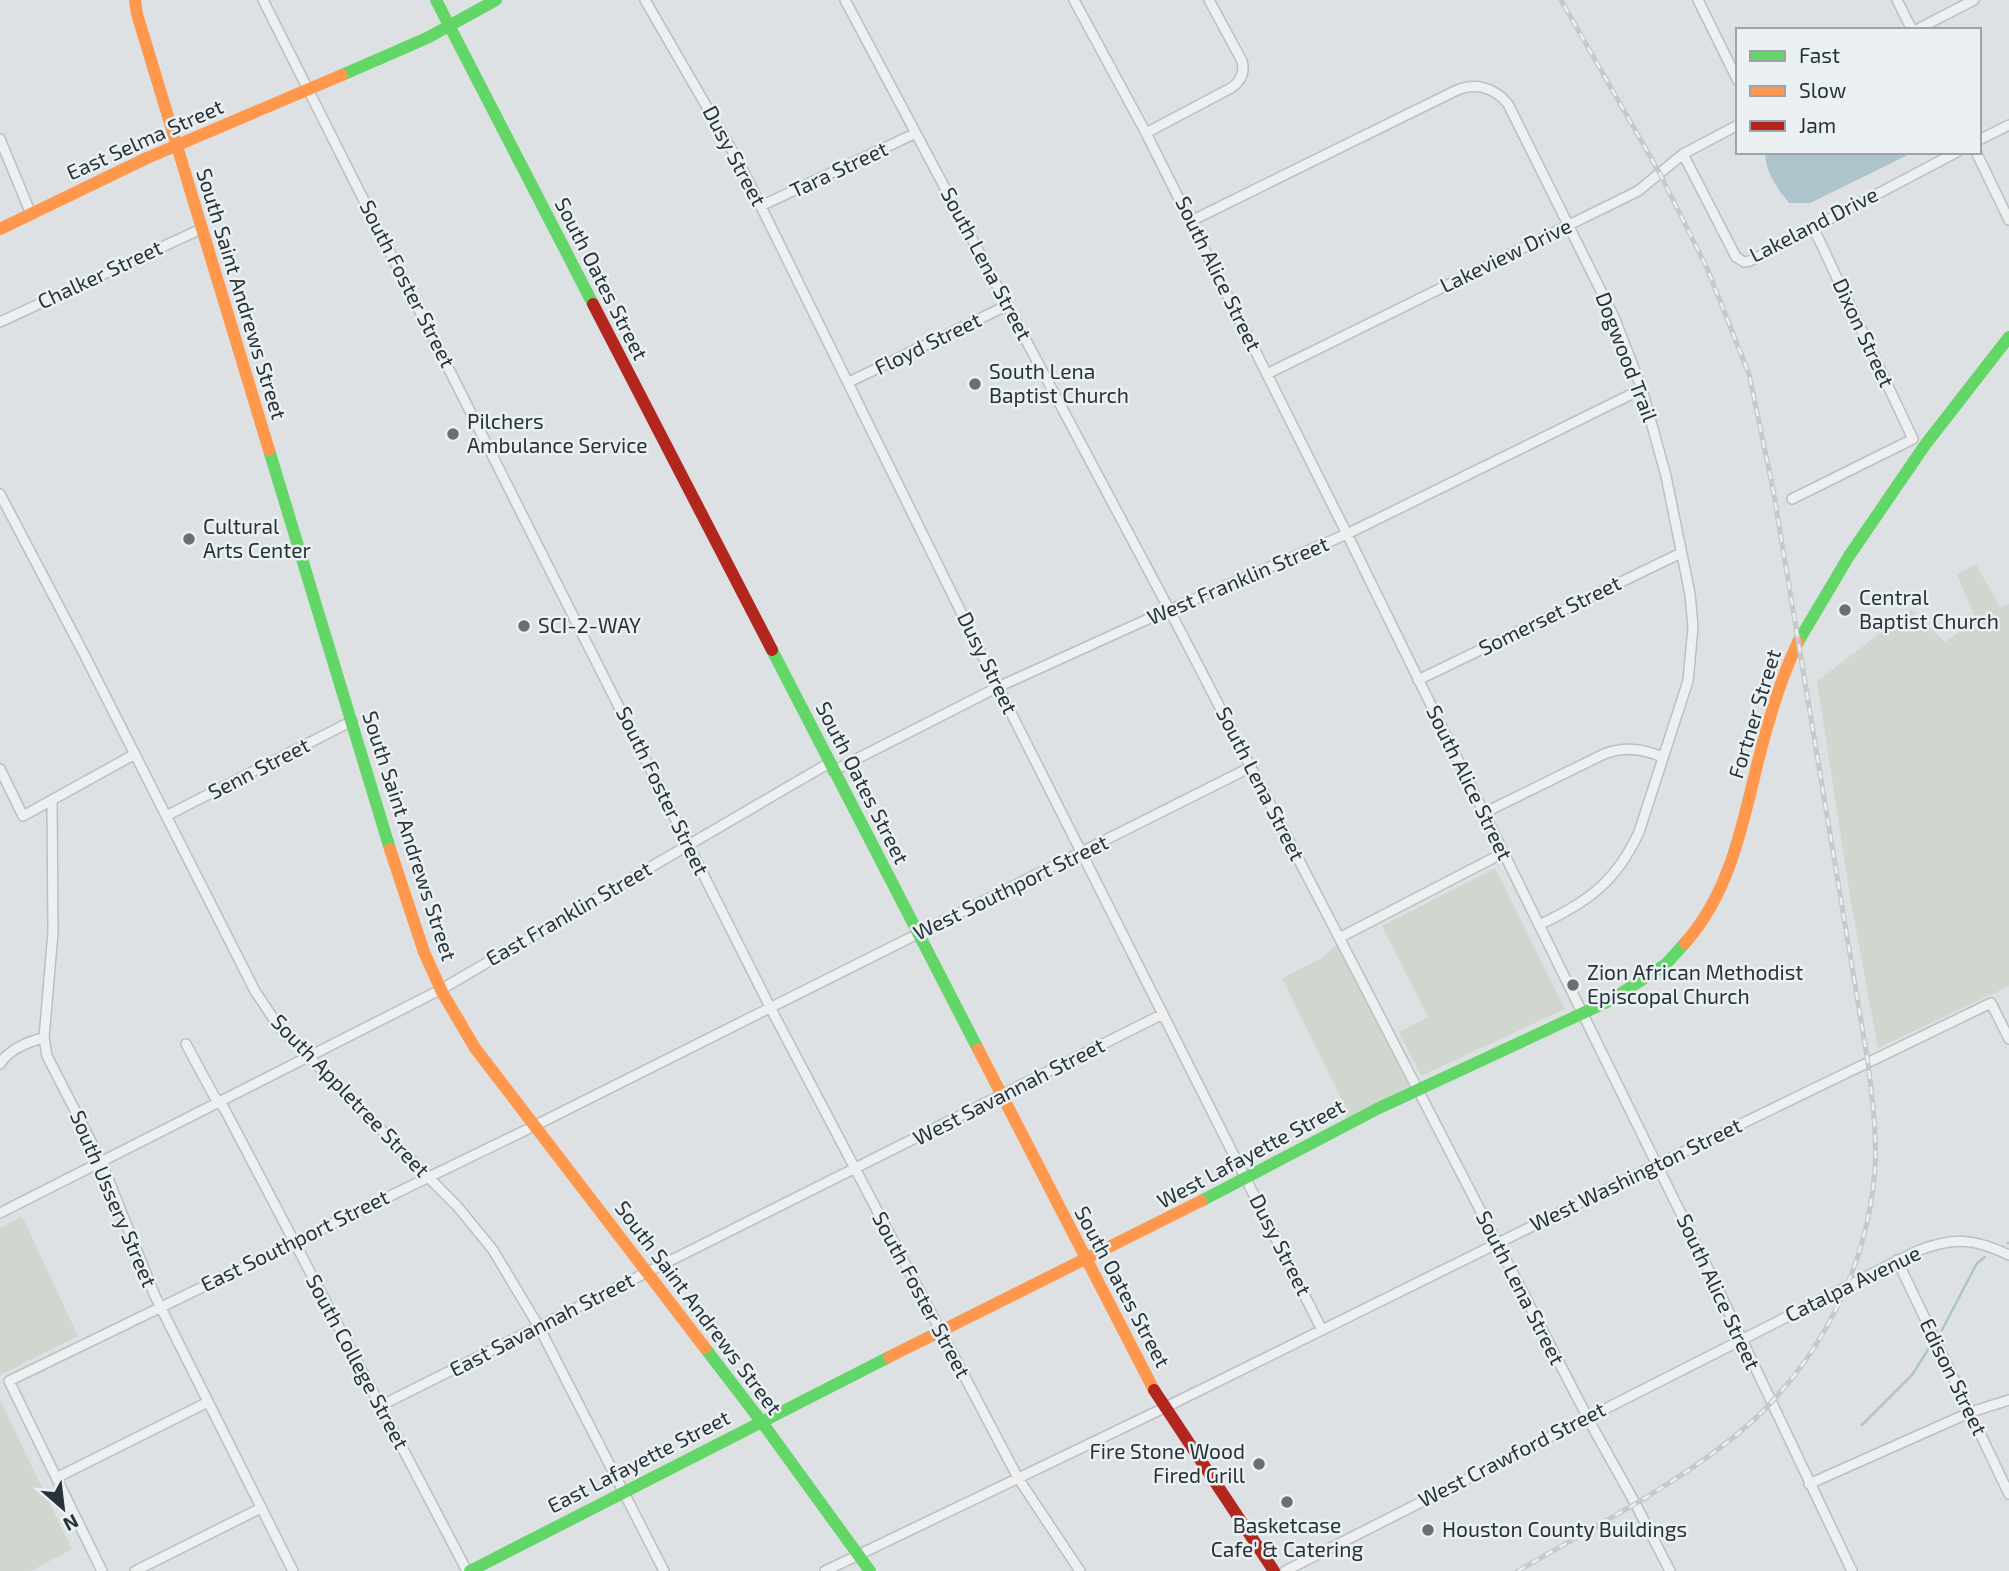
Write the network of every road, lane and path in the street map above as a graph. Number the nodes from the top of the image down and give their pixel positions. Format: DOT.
graph roads {
  1 [pos="135,0"];
  2 [pos="263,0"];
  3 [pos="436,0"];
  4 [pos="496,0"];
  5 [pos="645,0"];
  6 [pos="845,0"];
  7 [pos="1074,0"];
  8 [pos="1209,0"];
  9 [pos="1698,0"];
  10 [pos="1897,0"];
  11 [pos="1974,0"];
  12 [pos="449,24"];
  13 [pos="1913,28"];
  14 [pos="1918,28"];
  15 [pos="1736,77"];
  16 [pos="308,89"];
  17 [pos="2009,125"];
  18 [pos="1736,126"];
  19 [pos="916,133"];
  20 [pos="1146,133"];
  21 [pos="1981,139"];
  22 [pos="0,141"];
  23 [pos="176,145"];
  24 [pos="1683,154"];
  25 [pos="1953,154"];
  26 [pos="1977,154"];
  27 [pos="761,206"];
  28 [pos="32,214"];
  29 [pos="2009,220"];
  30 [pos="1191,221"];
  31 [pos="1569,225"];
  32 [pos="1814,227"];
  33 [pos="0,229"];
  34 [pos="201,229"];
  35 [pos="1008,305"];
  36 [pos="0,322"];
  37 [pos="2009,337"];
  38 [pos="1267,373"];
  39 [pos="849,382"];
  40 [pos="1642,389"];
  41 [pos="1913,439"];
  42 [pos="1925,445"];
  43 [pos="0,494"];
  44 [pos="1792,499"];
  45 [pos="1347,534"];
  46 [pos="1681,553"];
  47 [pos="1170,611"];
  48 [pos="1418,680"];
  49 [pos="998,687"];
  50 [pos="352,721"];
  51 [pos="135,754"];
  52 [pos="1663,757"];
  53 [pos="831,767"];
  54 [pos="1251,767"];
  55 [pos="0,769"];
  56 [pos="52,801"];
  57 [pos="1484,813"];
  58 [pos="166,816"];
  59 [pos="688,844"];
  60 [pos="1082,852"];
  61 [pos="1503,853"];
  62 [pos="1539,925"];
  63 [pos="918,934"];
  64 [pos="1339,938"];
  65 [pos="440,990"];
  66 [pos="770,1007"];
  67 [pos="1582,1013"];
  68 [pos="1163,1014"];
  69 [pos="44,1038"];
  70 [pos="2009,1039"];
  71 [pos="186,1044"];
  72 [pos="307,1056"];
  73 [pos="0,1064"];
  74 [pos="1417,1089"];
  75 [pos="1001,1095"];
  76 [pos="218,1101"];
  77 [pos="534,1126"];
  78 [pos="101,1161"];
  79 [pos="1657,1165"];
  80 [pos="854,1169"];
  81 [pos="428,1176"];
  82 [pos="1246,1178"];
  83 [pos="0,1213"];
  84 [pos="294,1242"];
  85 [pos="1497,1243"];
  86 [pos="2009,1255"];
  87 [pos="1897,1260"];
  88 [pos="1086,1261"];
  89 [pos="647,1272"];
  90 [pos="161,1307"];
  91 [pos="539,1327"];
  92 [pos="1322,1330"];
  93 [pos="940,1332"];
  94 [pos="1740,1340"];
  95 [pos="2009,1400"];
  96 [pos="208,1402"];
  97 [pos="380,1406"];
  98 [pos="1164,1408"];
  99 [pos="1971,1412"];
  100 [pos="1587,1417"];
  101 [pos="761,1421"];
  102 [pos="56,1478"];
  103 [pos="1018,1478"];
  104 [pos="1809,1484"];
  105 [pos="623,1492"];
  106 [pos="2009,1494"];
  107 [pos="261,1508"];
  108 [pos="859,1556"];
  109 [pos="102,1571"];
  110 [pos="135,1571"];
  111 [pos="293,1571"];
  112 [pos="468,1571"];
  113 [pos="664,1571"];
  114 [pos="825,1571"];
  115 [pos="870,1571"];
  116 [pos="1080,1571"];
  117 [pos="1274,1571"];
  118 [pos="1285,1571"];
  119 [pos="1670,1571"];
  120 [pos="1852,1571"];
  1 -- 23 [label="street, South Saint Andrews Street"];
  2 -- 16 [label="street, South Foster Street"];
  3 -- 12 [label="street, South Oates Street"];
  4 -- 12 [label="street, East Selma Street"];
  5 -- 27 [label="street, Dusy Street"];
  6 -- 19 [label="street, South Lena Street"];
  7 -- 20 [label="street, South Alice Street"];
  8 -- 20 [label="street"];
  9 -- 15 [label="street"];
  10 -- 13 [label="street"];
  11 -- 14 [label="street"];
  12 -- 16 [label="street, East Selma Street"];
  12 -- 53 [label="street, South Oates Street"];
  16 -- 23 [label="street, East Selma Street"];
  16 -- 59 [label="street, South Foster Street"];
  17 -- 21 [label="street"];
  18 -- 24 [label="street, Lakeview Drive"];
  19 -- 27 [label="street, Tara Street"];
  19 -- 35 [label="street, South Lena Street"];
  20 -- 30 [label="street, South Alice Street"];
  22 -- 28 [label="street"];
  23 -- 28 [label="street, East Selma Street"];
  23 -- 34 [label="street, South Saint Andrews Street"];
  24 -- 31 [label="street, Lakeview Drive"];
  24 -- 32 [label="street, Lakeland Drive"];
  25 -- 32 [label="street, Lakeland Drive"];
  26 -- 29 [label="street"];
  27 -- 39 [label="street, Dusy Street"];
  28 -- 33 [label="street, East Selma Street"];
  30 -- 31 [label="street, Dogwood Trail"];
  30 -- 38 [label="street, South Alice Street"];
  31 -- 38 [label="street, Lakeview Drive"];
  31 -- 40 [label="street, Dogwood Trail"];
  32 -- 41 [label="street, Dixon Street"];
  34 -- 36 [label="street, Chalker Street"];
  34 -- 50 [label="street, South Saint Andrews Street"];
  35 -- 39 [label="street, Floyd Street"];
  35 -- 47 [label="street, South Lena Street"];
  37 -- 42 [label="street, Fortner Street"];
  38 -- 45 [label="street, South Alice Street"];
  39 -- 49 [label="street, Dusy Street"];
  40 -- 45 [label="street, West Franklin Street"];
  40 -- 46 [label="street, Dogwood Trail"];
  41 -- 42 [label="street"];
  41 -- 44 [label="street"];
  42 -- 67 [label="street, Fortner Street"];
  43 -- 51 [label="street, South Appletree Street"];
  45 -- 47 [label="street, West Franklin Street"];
  45 -- 48 [label="street, South Alice Street"];
  46 -- 48 [label="street, Somerset Street"];
  46 -- 52 [label="street, Dogwood Trail"];
  47 -- 49 [label="street, West Franklin Street"];
  47 -- 54 [label="street, South Lena Street"];
  48 -- 57 [label="street, South Alice Street"];
  49 -- 53 [label="street, West Franklin Street"];
  49 -- 60 [label="street, Dusy Street"];
  50 -- 58 [label="street, Senn Street"];
  50 -- 65 [label="street, South Saint Andrews Street"];
  51 -- 56 [label="street"];
  51 -- 58 [label="street, South Appletree Street"];
  52 -- 57 [label="street"];
  52 -- 62 [label="street, Dogwood Trail"];
  53 -- 59 [label="street, West Franklin Street"];
  53 -- 63 [label="street, South Oates Street"];
  54 -- 60 [label="street, West Southport Street"];
  54 -- 64 [label="street, South Lena Street"];
  55 -- 56 [label="street"];
  56 -- 69 [label="street, South Ussery Street"];
  57 -- 61 [label="street, South Alice Street"];
  58 -- 72 [label="street, South Appletree Street"];
  59 -- 65 [label="street, East Franklin Street"];
  59 -- 66 [label="street, South Foster Street"];
  60 -- 63 [label="street, West Southport Street"];
  60 -- 68 [label="street, Dusy Street"];
  61 -- 62 [label="street, South Alice Street"];
  61 -- 64 [label="street"];
  62 -- 67 [label="street, South Alice Street"];
  63 -- 66 [label="street, West Southport Street"];
  63 -- 75 [label="street, South Oates Street"];
  64 -- 74 [label="street, South Lena Street"];
  65 -- 72 [label="street, East Franklin Street"];
  65 -- 77 [label="street, South Saint Andrews Street"];
  66 -- 77 [label="street, East Southport Street"];
  66 -- 80 [label="street, South Foster Street"];
  67 -- 74 [label="street, West Lafayette Street"];
  67 -- 79 [label="street, South Alice Street"];
  68 -- 75 [label="street, West Savannah Street"];
  68 -- 82 [label="street, Dusy Street"];
  69 -- 73 [label="street"];
  69 -- 78 [label="street, South Ussery Street"];
  70 -- 79 [label="street, West Washington Street"];
  71 -- 76 [label="street, South College Street"];
  72 -- 76 [label="street, East Franklin Street"];
  72 -- 81 [label="street, South Appletree Street"];
  74 -- 82 [label="street, West Lafayette Street"];
  74 -- 85 [label="street, South Lena Street"];
  75 -- 80 [label="street, West Savannah Street"];
  75 -- 88 [label="street, South Oates Street"];
  76 -- 78 [label="street, East Franklin Street"];
  76 -- 84 [label="street, South College Street"];
  77 -- 81 [label="street, East Southport Street"];
  77 -- 89 [label="street, South Saint Andrews Street"];
  78 -- 83 [label="street, East Franklin Street"];
  78 -- 90 [label="street, South Ussery Street"];
  79 -- 85 [label="street, West Washington Street"];
  79 -- 94 [label="street, South Alice Street"];
  80 -- 89 [label="street, East Savannah Street"];
  80 -- 93 [label="street, South Foster Street"];
  81 -- 84 [label="street, East Southport Street"];
  81 -- 91 [label="street, South Appletree Street"];
  82 -- 88 [label="street, West Lafayette Street"];
  82 -- 92 [label="street, Dusy Street"];
  84 -- 90 [label="street, East Southport Street"];
  84 -- 97 [label="street, South College Street"];
  85 -- 92 [label="street, West Washington Street"];
  85 -- 100 [label="street, South Lena Street"];
  86 -- 87 [label="street, Catalpa Avenue"];
  87 -- 94 [label="street, Catalpa Avenue"];
  87 -- 99 [label="street, Edison Street"];
  88 -- 93 [label="street, West Lafayette Street"];
  88 -- 98 [label="street, South Oates Street"];
  89 -- 91 [label="street, East Savannah Street"];
  89 -- 101 [label="street, South Saint Andrews Street"];
  90 -- 96 [label="street, South Ussery Street"];
  90 -- 102 [label="street, East Southport Street"];
  91 -- 97 [label="street, East Savannah Street"];
  91 -- 105 [label="street, South Appletree Street"];
  92 -- 98 [label="street, West Washington Street"];
  93 -- 101 [label="street, East Lafayette Street"];
  93 -- 103 [label="street, South Foster Street"];
  94 -- 100 [label="street, West Crawford Street"];
  94 -- 104 [label="street, South Alice Street"];
  95 -- 99 [label="street"];
  96 -- 102 [label="street"];
  96 -- 107 [label="street, South Ussery Street"];
  97 -- 112 [label="street, South College Street"];
  98 -- 103 [label="street, West Washington Street"];
  98 -- 117 [label="street, South Oates Street"];
  99 -- 104 [label="street"];
  99 -- 106 [label="street, Edison Street"];
  100 -- 118 [label="street, West Crawford Street"];
  100 -- 119 [label="street, South Lena Street"];
  101 -- 105 [label="street, East Lafayette Street"];
  101 -- 108 [label="street, South Saint Andrews Street"];
  102 -- 109 [label="street"];
  103 -- 108 [label="street, West Washington Street"];
  103 -- 116 [label="street, South Foster Street"];
  104 -- 120 [label="street, South Alice Street"];
  105 -- 112 [label="street, East Lafayette Street"];
  105 -- 113 [label="street, South Appletree Street"];
  107 -- 110 [label="street"];
  107 -- 111 [label="street, South Ussery Street"];
  108 -- 114 [label="street, West Washington Street"];
  108 -- 115 [label="street, South Saint Andrews Street"];
}
